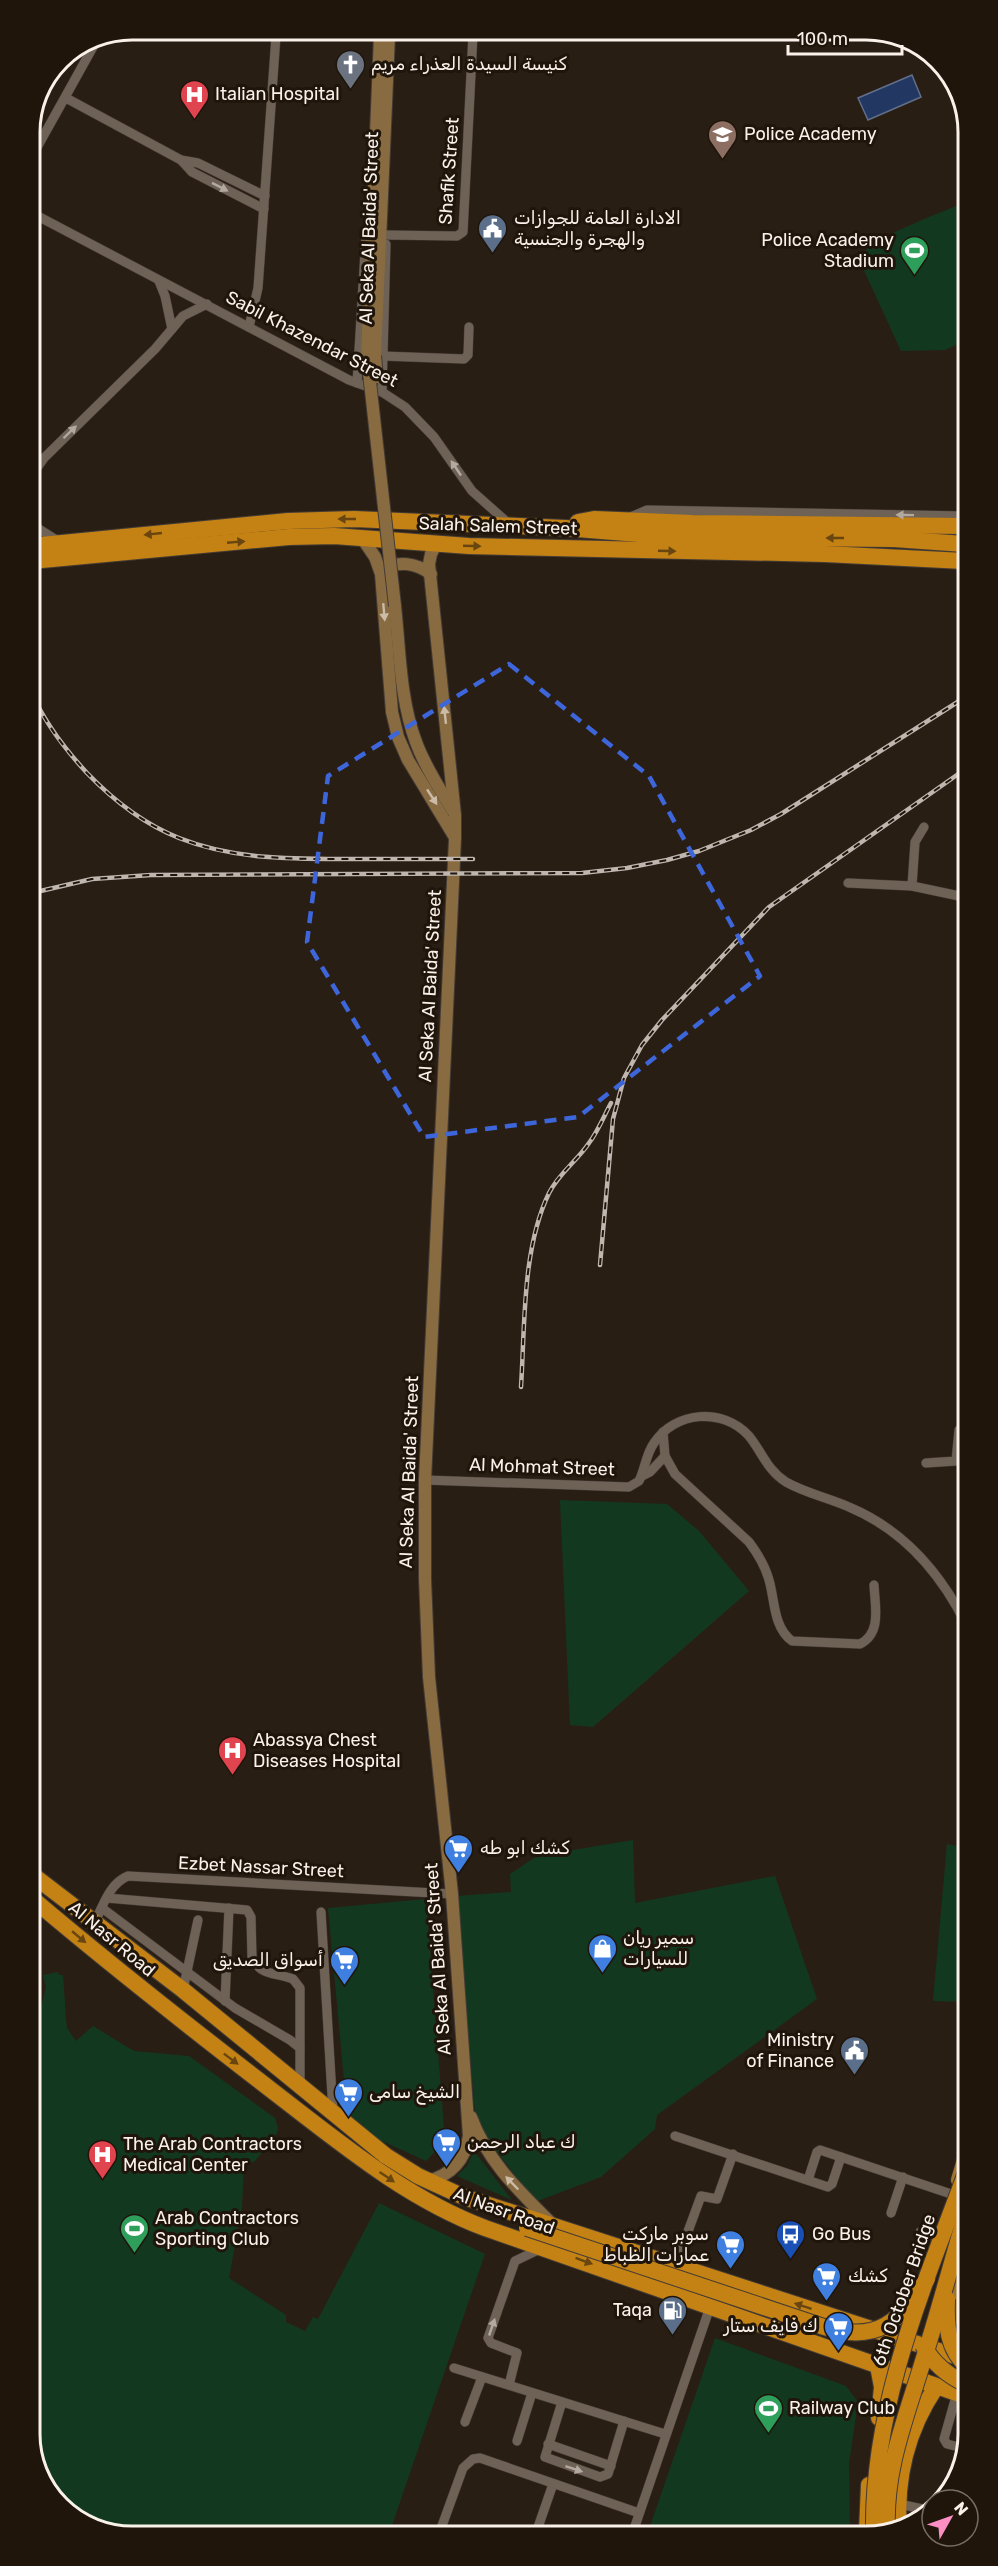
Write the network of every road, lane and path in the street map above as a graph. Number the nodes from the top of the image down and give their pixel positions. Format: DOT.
graph roads {
  1 [pos="276,40"];
  2 [pos="381,40"];
  3 [pos="388,40"];
  4 [pos="473,40"];
  5 [pos="91,50"];
  6 [pos="384,63"];
  7 [pos="66,98"];
  8 [pos="41,141"];
  9 [pos="181,160"];
  10 [pos="265,196"];
  11 [pos="264,209"];
  12 [pos="41,218"];
  13 [pos="386,235"];
  14 [pos="159,281"];
  15 [pos="207,304"];
  16 [pos="249,327"];
  17 [pos="469,327"];
  18 [pos="172,329"];
  19 [pos="375,356"];
  20 [pos="357,384"];
  21 [pos="382,392"];
  22 [pos="41,462"];
  23 [pos="958,516"];
  24 [pos="624,520"];
  25 [pos="510,525"];
  26 [pos="958,526"];
  27 [pos="565,528"];
  28 [pos="41,530"];
  29 [pos="958,535"];
  30 [pos="362,538"];
  31 [pos="894,539"];
  32 [pos="60,542"];
  33 [pos="436,544"];
  34 [pos="958,544"];
  35 [pos="41,545"];
  36 [pos="923,545"];
  37 [pos="958,549"];
  38 [pos="855,555"];
  39 [pos="41,560"];
  40 [pos="958,561"];
  41 [pos="380,571"];
  42 [pos="431,574"];
  43 [pos="399,605"];
  44 [pos="453,789"];
  45 [pos="455,815"];
  46 [pos="924,826"];
  47 [pos="456,839"];
  48 [pos="849,883"];
  49 [pos="912,886"];
  50 [pos="958,896"];
  51 [pos="663,1432"];
  52 [pos="958,1440"];
  53 [pos="665,1456"];
  54 [pos="926,1463"];
  55 [pos="642,1476"];
  56 [pos="425,1479"];
  57 [pos="874,1585"];
  58 [pos="958,1609"];
  59 [pos="40,1880"];
  60 [pos="452,1894"];
  61 [pos="107,1898"];
  62 [pos="40,1905"];
  63 [pos="229,1908"];
  64 [pos="321,1912"];
  65 [pos="98,1915"];
  66 [pos="198,1920"];
  67 [pos="187,1971"];
  68 [pos="164,1976"];
  69 [pos="183,1990"];
  70 [pos="152,1997"];
  71 [pos="225,2001"];
  72 [pos="202,2006"];
  73 [pos="186,2025"];
  74 [pos="300,2048"];
  75 [pos="300,2088"];
  76 [pos="467,2106"];
  77 [pos="333,2114"];
  78 [pos="675,2136"];
  79 [pos="733,2154"];
  80 [pos="842,2157"];
  81 [pos="958,2175"];
  82 [pos="903,2177"];
  83 [pos="808,2180"];
  84 [pos="428,2181"];
  85 [pos="958,2193"];
  86 [pos="951,2194"];
  87 [pos="494,2205"];
  88 [pos="891,2213"];
  89 [pos="552,2225"];
  90 [pos="920,2232"];
  91 [pos="936,2237"];
  92 [pos="545,2247"];
  93 [pos="958,2259"];
  94 [pos="676,2264"];
  95 [pos="958,2270"];
  96 [pos="927,2271"];
  97 [pos="955,2273"];
  98 [pos="741,2286"];
  99 [pos="660,2289"];
  100 [pos="710,2307"];
  101 [pos="915,2312"];
  102 [pos="741,2318"];
  103 [pos="859,2323"];
  104 [pos="958,2354"];
  105 [pos="958,2357"];
  106 [pos="958,2357"];
  107 [pos="878,2366"];
  108 [pos="453,2368"];
  109 [pos="482,2377"];
  110 [pos="509,2385"];
  111 [pos="958,2386"];
  112 [pos="936,2387"];
  113 [pos="958,2391"];
  114 [pos="532,2393"];
  115 [pos="562,2402"];
  116 [pos="958,2406"];
  117 [pos="624,2421"];
  118 [pos="465,2422"];
  119 [pos="665,2434"];
  120 [pos="517,2441"];
  121 [pos="548,2444"];
  122 [pos="957,2446"];
  123 [pos="875,2447"];
  124 [pos="905,2454"];
  125 [pos="611,2466"];
  126 [pos="553,2484"];
  127 [pos="899,2504"];
  128 [pos="920,2508"];
  129 [pos="639,2513"];
  130 [pos="899,2519"];
  131 [pos="887,2523"];
  132 [pos="441,2525"];
  133 [pos="874,2525"];
  134 [pos="539,2526"];
  135 [pos="635,2526"];
  136 [pos="867,2526"];
  1 -- 10 [label="street"];
  2 -- 6 [label="street"];
  3 -- 6 [label="street"];
  4 -- 13 [label="street, Shafik Street"];
  5 -- 7 [label="street"];
  6 -- 13 [label="street, Al Seka Al Baida' Street"];
  6 -- 19 [label="street"];
  6 -- 20 [label="street, Al Seka Al Baida' Street"];
  7 -- 8 [label="street"];
  7 -- 9 [label="street"];
  9 -- 10 [label="street"];
  9 -- 11 [label="street, one-way"];
  10 -- 11 [label="street"];
  11 -- 16 [label="street"];
  12 -- 14 [label="street, Sabil Khazendar Street"];
  13 -- 19 [label="street, Al Seka Al Baida' Street"];
  14 -- 15 [label="street, Sabil Khazendar Street"];
  14 -- 18 [label="street"];
  15 -- 16 [label="street, Sabil Khazendar Street"];
  15 -- 18 [label="street"];
  16 -- 20 [label="street, Sabil Khazendar Street"];
  17 -- 19 [label="street"];
  22 -- 18 [label="street, one-way"];
  19 -- 21 [label="street, Al Seka Al Baida' Street"];
  19 -- 43 [label="street, bridge"];
  20 -- 21 [label="street, Sabil Khazendar Street"];
  25 -- 21 [label="street, Sabil Khazendar Street, one-way"];
  23 -- 24 [label="street, one-way"];
  24 -- 26 [label="highway"];
  24 -- 27 [label="highway"];
  25 -- 27 [label="highway, Salah Salem Street"];
  25 -- 32 [label="highway, Salah Salem Street, one-way"];
  31 -- 27 [label="highway, Salah Salem Street, one-way"];
  28 -- 32 [label="street"];
  29 -- 31 [label="highway"];
  30 -- 33 [label="highway, Salah Salem Street"];
  39 -- 30 [label="highway, Salah Salem Street, one-way"];
  30 -- 41 [label="street"];
  31 -- 36 [label="highway, Salah Salem Street"];
  32 -- 35 [label="highway, Salah Salem Street"];
  33 -- 38 [label="highway, Salah Salem Street, one-way"];
  33 -- 42 [label="street, Al Seka Al Baida' Street"];
  34 -- 36 [label="highway, Salah Salem Street"];
  36 -- 37 [label="highway, Salah Salem Street"];
  36 -- 38 [label="highway, Salah Salem Street"];
  38 -- 40 [label="highway"];
  41 -- 42 [label="street"];
  41 -- 47 [label="street, one-way"];
  44 -- 42 [label="street, Al Seka Al Baida' Street, one-way"];
  43 -- 44 [label="street"];
  43 -- 45 [label="street"];
  44 -- 45 [label="street, Al Seka Al Baida' Street"];
  45 -- 47 [label="street, Al Seka Al Baida' Street"];
  46 -- 49 [label="street"];
  47 -- 56 [label="street, Al Seka Al Baida' Street"];
  48 -- 49 [label="street"];
  49 -- 50 [label="street"];
  51 -- 53 [label="street"];
  51 -- 55 [label="street"];
  51 -- 58 [label="street"];
  52 -- 54 [label="street"];
  53 -- 55 [label="street, Al Mohmat Street"];
  53 -- 57 [label="street"];
  55 -- 56 [label="street, Al Mohmat Street"];
  56 -- 60 [label="street, Al Seka Al Baida' Street"];
  59 -- 65 [label="highway, Al Nasr Road"];
  60 -- 61 [label="street, Ezbet Nassar Street"];
  60 -- 76 [label="street, Al Seka Al Baida' Street"];
  61 -- 63 [label="street"];
  61 -- 65 [label="street, Ezbet Nassar Street"];
  62 -- 70 [label="highway, Al Nasr Road, one-way"];
  63 -- 71 [label="street"];
  63 -- 74 [label="street"];
  64 -- 77 [label="street"];
  65 -- 67 [label="street"];
  65 -- 68 [label="highway, Al Nasr Road"];
  66 -- 67 [label="street"];
  67 -- 69 [label="street"];
  67 -- 71 [label="street"];
  68 -- 69 [label="highway, Al Nasr Road"];
  68 -- 70 [label="highway"];
  69 -- 72 [label="highway, Al Nasr Road"];
  70 -- 73 [label="highway, Al Nasr Road"];
  71 -- 74 [label="street"];
  72 -- 73 [label="highway"];
  72 -- 75 [label="highway, Al Nasr Road"];
  73 -- 92 [label="highway, Al Nasr Road, one-way"];
  74 -- 75 [label="street"];
  75 -- 77 [label="highway, Al Nasr Road"];
  76 -- 84 [label="street, Al Seka Al Baida' Street"];
  89 -- 76 [label="street, Al Seka Al Baida' Street, one-way"];
  77 -- 84 [label="highway, Al Nasr Road"];
  78 -- 79 [label="street"];
  79 -- 83 [label="street"];
  79 -- 94 [label="street"];
  80 -- 82 [label="street"];
  80 -- 83 [label="street"];
  80 -- 83 [label="street"];
  81 -- 86 [label="main road"];
  82 -- 86 [label="street"];
  82 -- 88 [label="street"];
  84 -- 87 [label="highway, Al Nasr Road"];
  85 -- 96 [label="highway, 6th October Bridge, bridge"];
  86 -- 91 [label="main road"];
  87 -- 89 [label="highway, Al Nasr Road"];
  87 -- 96 [label="highway, bridge"];
  89 -- 94 [label="highway, Al Nasr Road"];
  90 -- 91 [label="street"];
  91 -- 96 [label="main road"];
  92 -- 99 [label="highway, Al Nasr Road, one-way"];
  110 -- 92 [label="street, one-way"];
  93 -- 97 [label="highway, 6th October Bridge, bridge"];
  94 -- 98 [label="highway, Al Nasr Road"];
  94 -- 99 [label="highway"];
  95 -- 97 [label="main road"];
  96 -- 97 [label="main road"];
  96 -- 101 [label="highway, 6th October Bridge, bridge"];
  96 -- 103 [label="main road"];
  97 -- 104 [label="main road"];
  97 -- 105 [label="highway, bridge"];
  97 -- 131 [label="highway, 6th October Bridge, bridge"];
  98 -- 102 [label="highway"];
  103 -- 98 [label="highway, Al Nasr Road, one-way"];
  99 -- 100 [label="highway, Al Nasr Road"];
  100 -- 102 [label="highway, Al Nasr Road"];
  100 -- 119 [label="street"];
  101 -- 111 [label="highway, bridge"];
  101 -- 133 [label="highway, 6th October Bridge, bridge"];
  102 -- 107 [label="highway, Al Nasr Road"];
  103 -- 106 [label="highway, Al Nasr Road"];
  107 -- 112 [label="highway, Al Nasr Road"];
  107 -- 123 [label="highway"];
  108 -- 109 [label="street"];
  109 -- 110 [label="street"];
  109 -- 118 [label="street"];
  110 -- 114 [label="street"];
  112 -- 113 [label="highway, Al Nasr Road"];
  112 -- 124 [label="highway"];
  114 -- 115 [label="street"];
  114 -- 120 [label="street"];
  115 -- 117 [label="street"];
  115 -- 121 [label="street"];
  116 -- 122 [label="street"];
  117 -- 119 [label="street"];
  117 -- 125 [label="street"];
  119 -- 129 [label="street"];
  121 -- 125 [label="street"];
  121 -- 125 [label="street, one-way"];
  123 -- 124 [label="highway"];
  123 -- 136 [label="highway"];
  124 -- 127 [label="highway"];
  126 -- 129 [label="street"];
  126 -- 132 [label="street"];
  126 -- 134 [label="street"];
  127 -- 128 [label="street"];
  127 -- 130 [label="highway"];
  129 -- 135 [label="street"];
}
